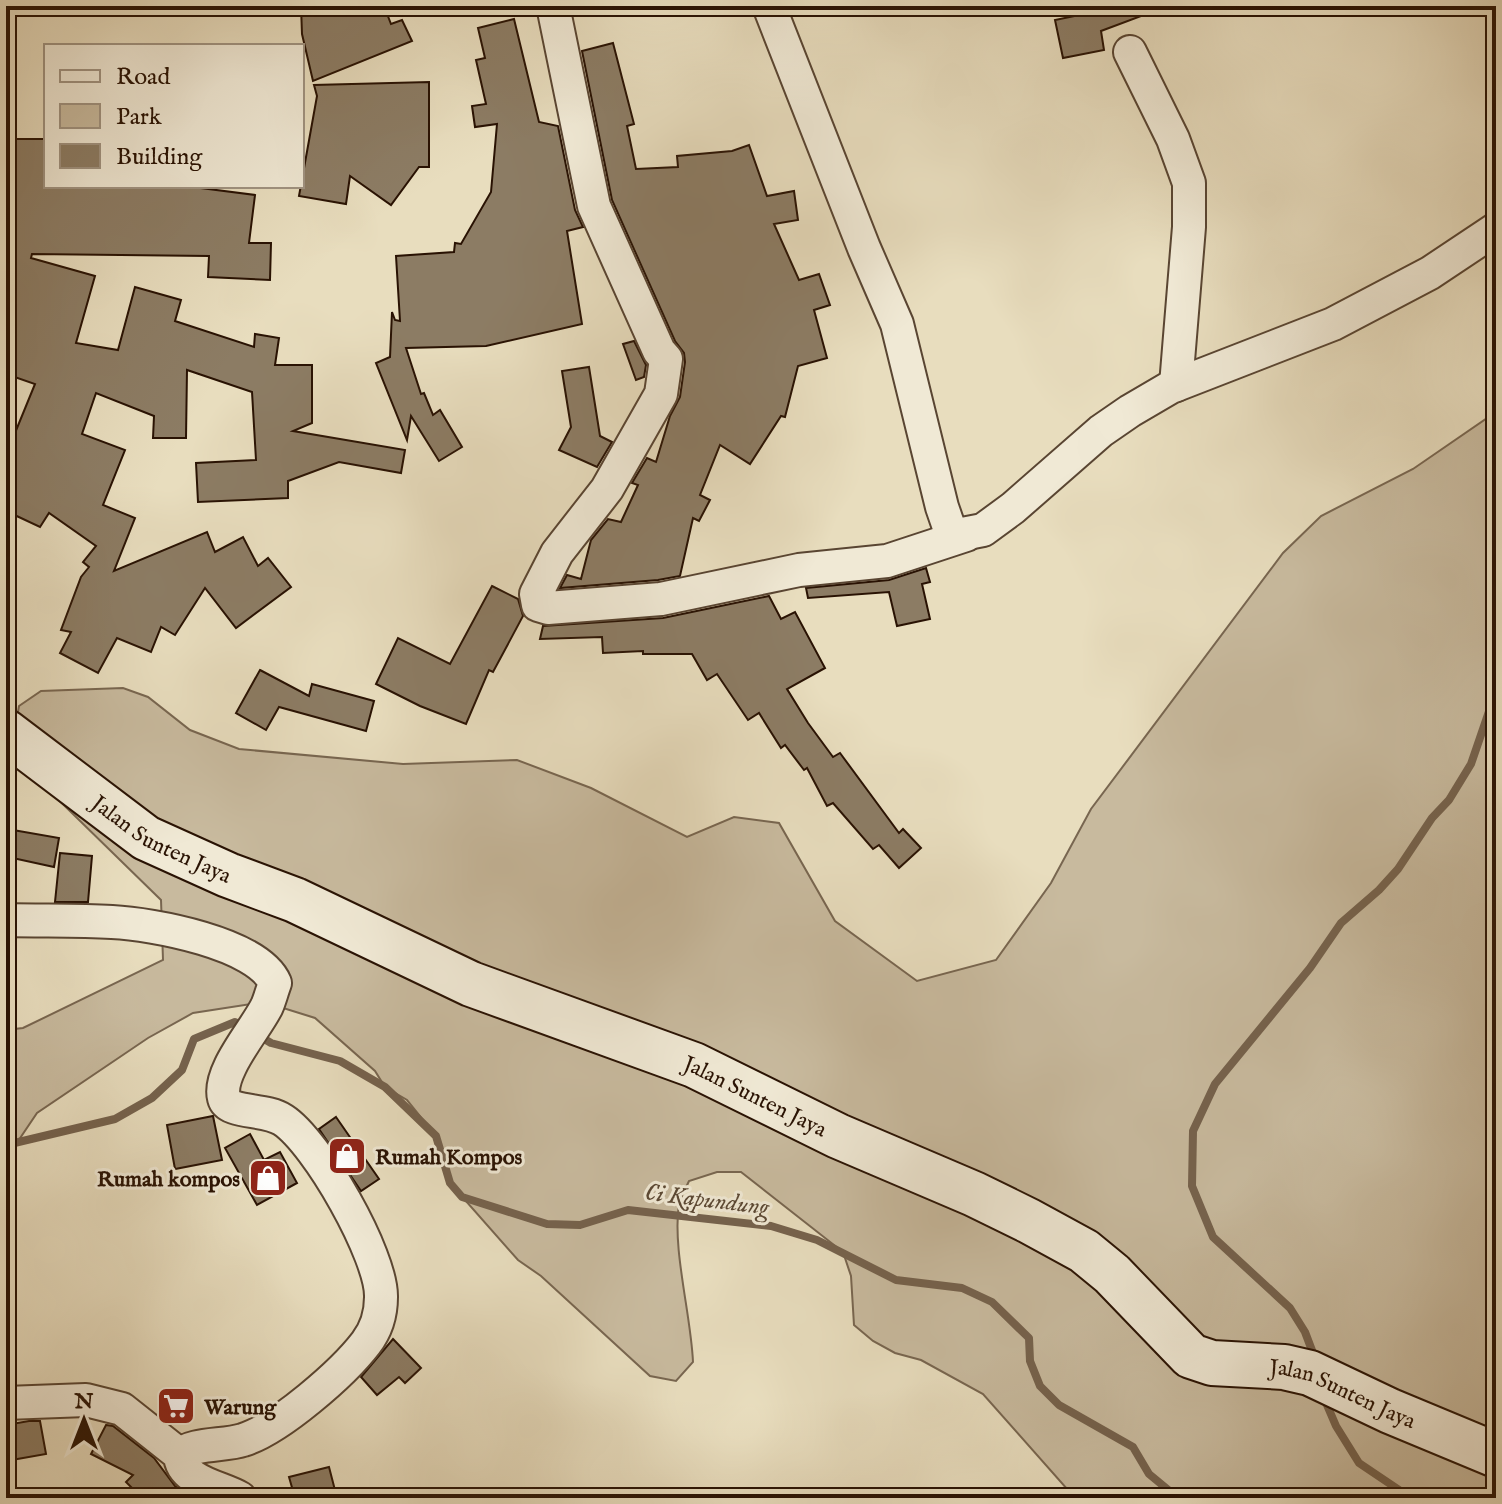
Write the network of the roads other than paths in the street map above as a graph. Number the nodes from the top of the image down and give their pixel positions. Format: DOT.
graph roads {
  1 [pos="553,6"];
  2 [pos="769,6"];
  3 [pos="1130,52"];
  4 [pos="1496,229"];
  5 [pos="1176,385"];
  6 [pos="966,535"];
  7 [pos="6,732"];
  8 [pos="6,920"];
  9 [pos="6,1403"];
  10 [pos="180,1455"];
  11 [pos="1496,1455"];
  12 [pos="240,1498"];
  1 -- 6 [label="street"];
  2 -- 6 [label="street"];
  3 -- 5 [label="street"];
  4 -- 5 [label="street"];
  5 -- 6 [label="street"];
  7 -- 11 [label="main road, Jalan Sunten Jaya"];
  8 -- 10 [label="street"];
  9 -- 10 [label="street"];
  10 -- 12 [label="street"];
}
